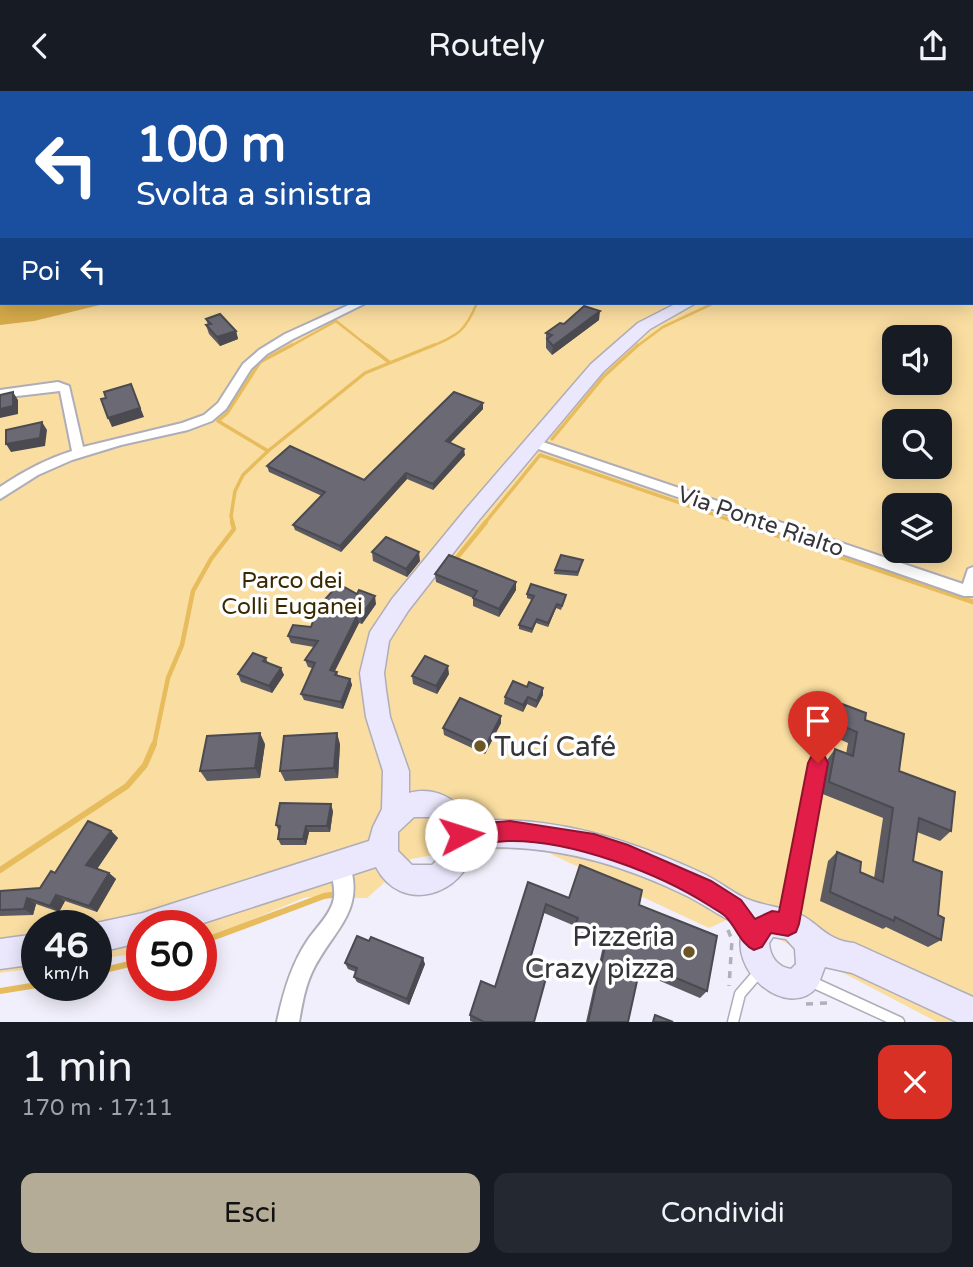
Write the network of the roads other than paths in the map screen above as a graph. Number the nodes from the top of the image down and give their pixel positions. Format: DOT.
graph roads {
  1 [pos="357,305"];
  2 [pos="684,305"];
  3 [pos="0,394"];
  4 [pos="534,443"];
  5 [pos="78,451"];
  6 [pos="0,494"];
  7 [pos="973,573"];
  8 [pos="823,736"];
  9 [pos="396,771"];
  10 [pos="425,803"];
  11 [pos="395,815"];
  12 [pos="461,835"];
  13 [pos="383,851"];
  14 [pos="340,864"];
  15 [pos="195,910"];
  16 [pos="780,931"];
  17 [pos="21,951"];
  18 [pos="0,954"];
  19 [pos="763,970"];
  20 [pos="812,977"];
  21 [pos="973,1013"];
  22 [pos="288,1022"];
  23 [pos="733,1022"];
  24 [pos="900,1022"];
  1 -- 5 [label="street"];
  2 -- 4 [label="main road"];
  3 -- 5 [label="street"];
  4 -- 7 [label="street, Via Ponte Rialto"];
  4 -- 9 [label="main road"];
  5 -- 6 [label="street"];
  8 -- 16 [label="lane"];
  9 -- 10 [label="main road"];
  9 -- 11 [label="main road"];
  10 -- 11 [label="main road"];
  10 -- 12 [label="main road"];
  11 -- 13 [label="main road"];
  12 -- 13 [label="main road"];
  12 -- 16 [label="main road"];
  13 -- 14 [label="main road"];
  14 -- 15 [label="main road"];
  14 -- 22 [label="street"];
  16 -- 19 [label="main road"];
  16 -- 20 [label="main road"];
  17 -- 18 [label="main road"];
  19 -- 20 [label="main road"];
  19 -- 23 [label="lane"];
  20 -- 21 [label="main road"];
  20 -- 24 [label="lane"];
}
